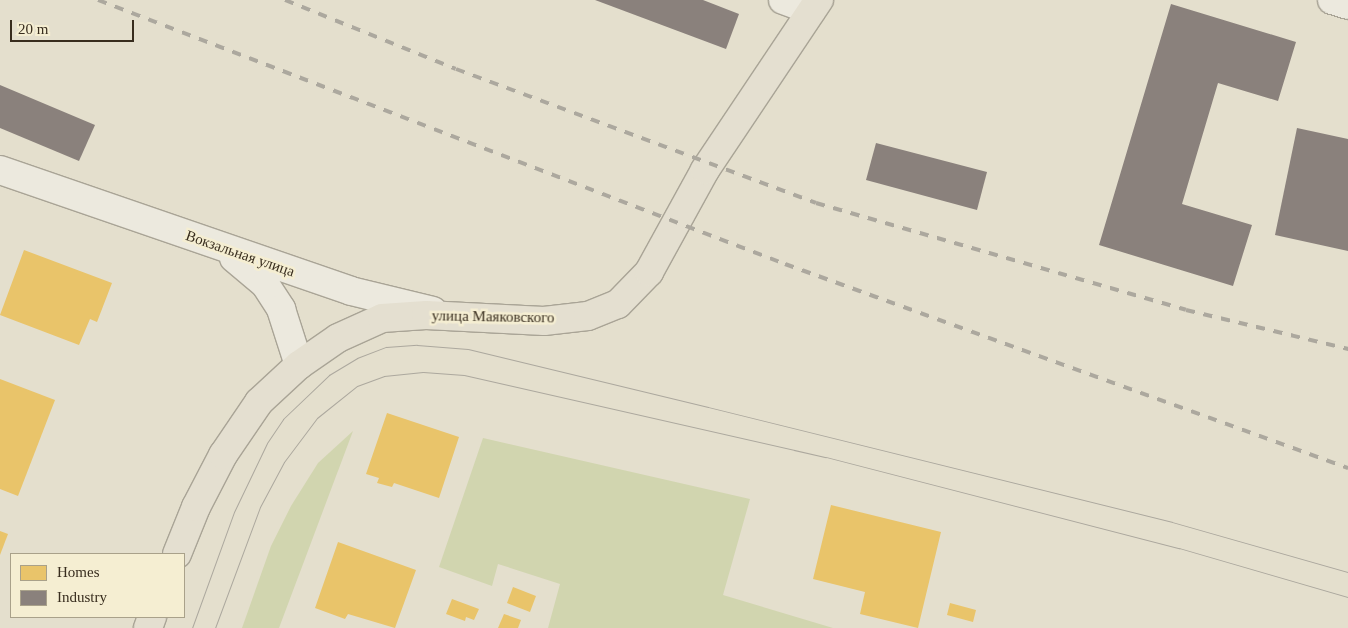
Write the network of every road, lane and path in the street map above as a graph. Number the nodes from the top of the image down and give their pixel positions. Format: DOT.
graph roads {
  1 [pos="783,0"];
  2 [pos="1332,0"];
  3 [pos="815,5"];
  4 [pos="1348,5"];
  5 [pos="0,170"];
  6 [pos="225,250"];
  7 [pos="486,319"];
  8 [pos="299,365"];
  9 [pos="177,553"];
  1 -- 3 [label="street"];
  2 -- 4 [label="street"];
  3 -- 7 [label="main road, улица Маяковского"];
  5 -- 6 [label="street, Вокзальная улица"];
  6 -- 7 [label="street, Вокзальная улица"];
  6 -- 8 [label="street"];
  7 -- 8 [label="main road, улица Маяковского"];
  8 -- 9 [label="main road, улица Маяковского"];
}
